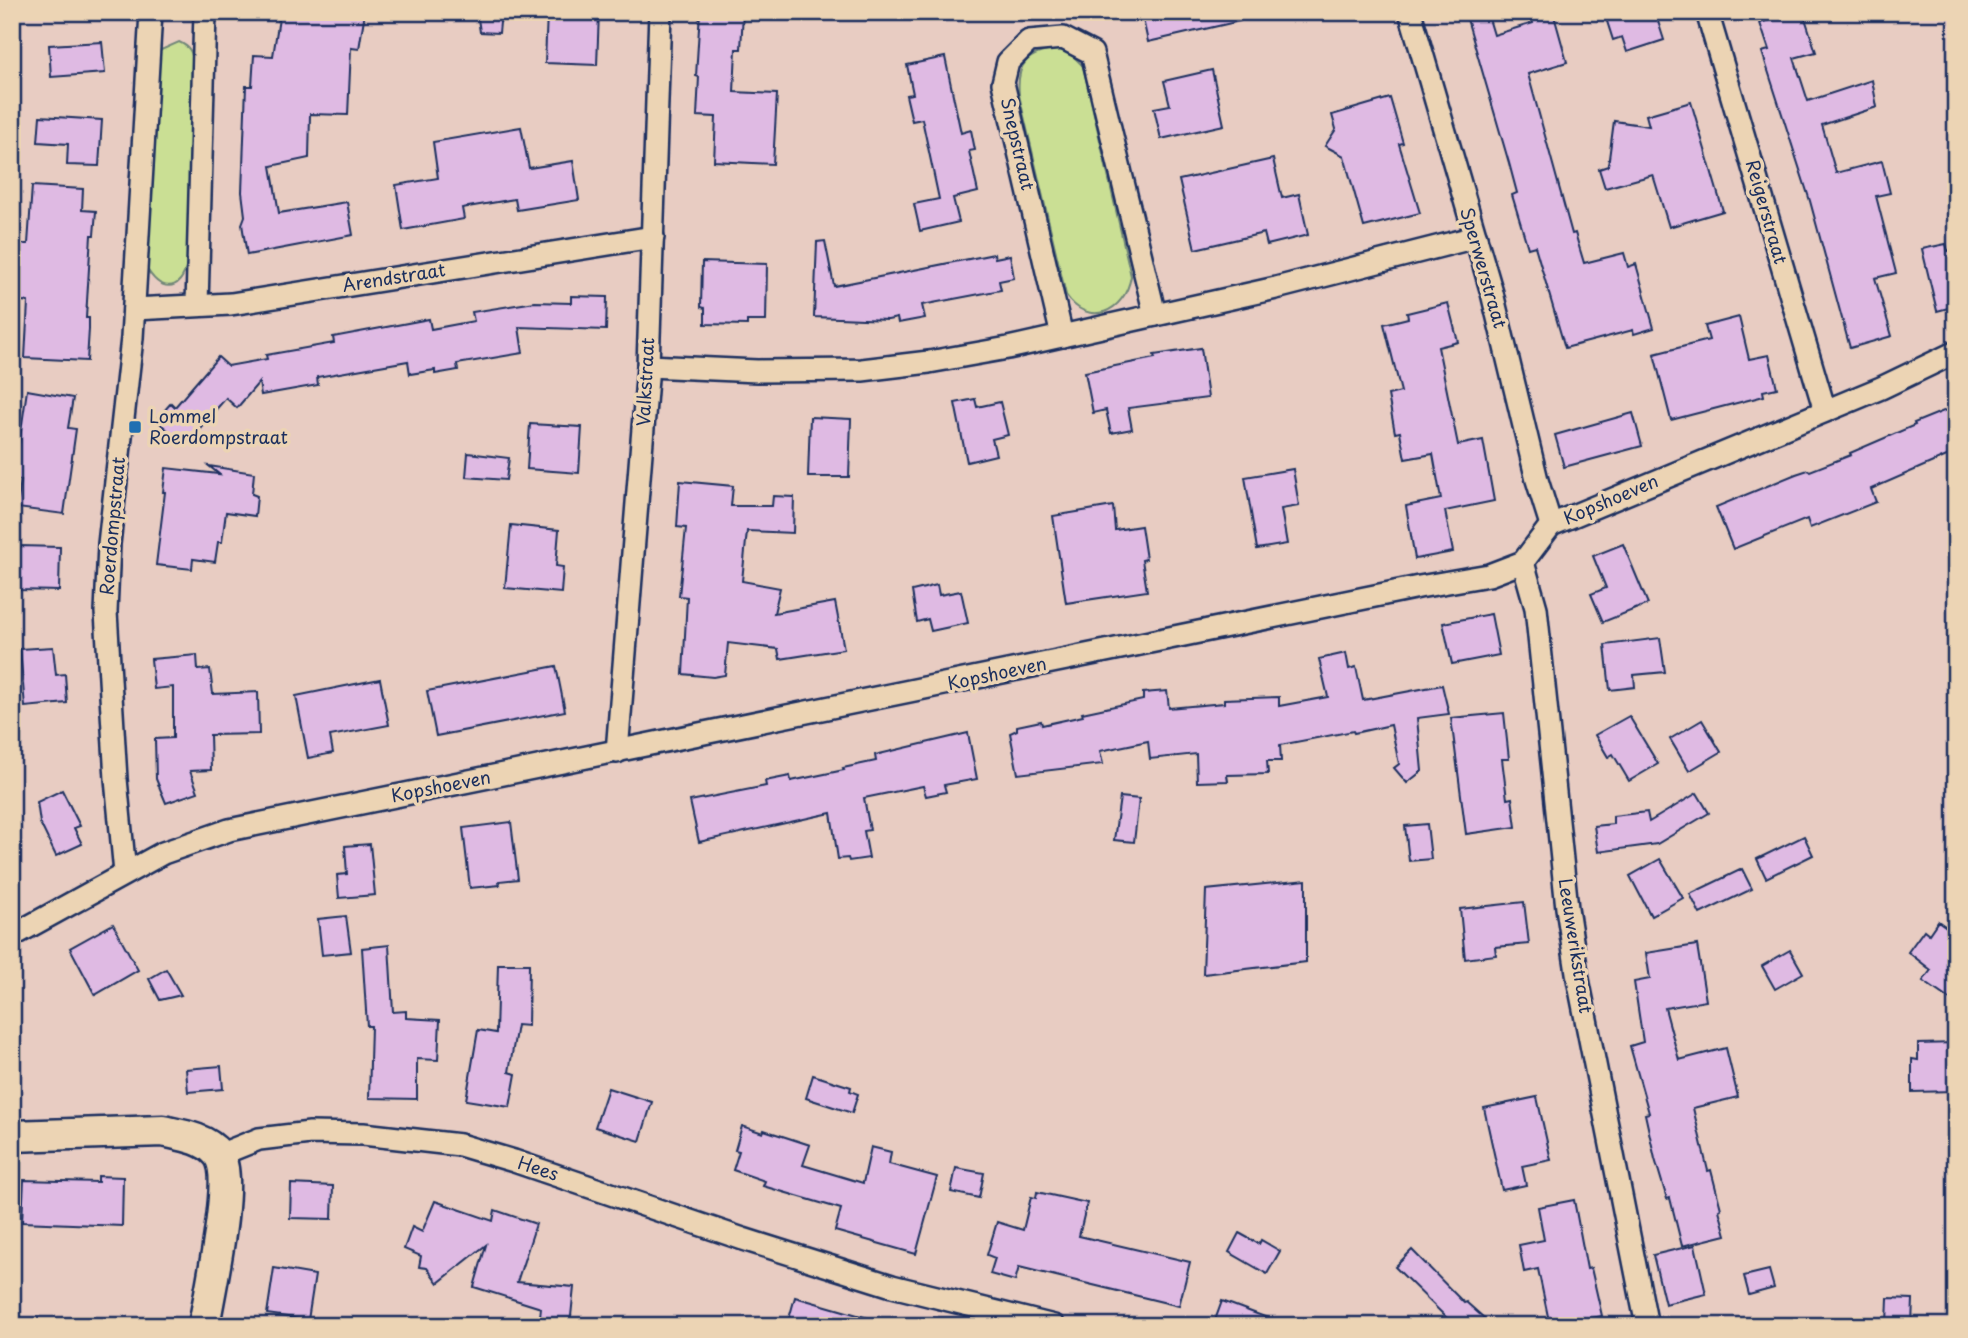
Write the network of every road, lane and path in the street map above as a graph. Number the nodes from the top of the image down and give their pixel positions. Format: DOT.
graph roads {
  1 [pos="151,12"];
  2 [pos="205,12"];
  3 [pos="660,12"];
  4 [pos="1410,12"];
  5 [pos="1707,12"];
  6 [pos="653,237"];
  7 [pos="1476,237"];
  8 [pos="197,305"];
  9 [pos="134,309"];
  10 [pos="1156,315"];
  11 [pos="1062,336"];
  12 [pos="1956,352"];
  13 [pos="648,366"];
  14 [pos="1825,411"];
  15 [pos="1551,525"];
  16 [pos="1523,562"];
  17 [pos="617,752"];
  18 [pos="125,873"];
  19 [pos="12,936"];
  20 [pos="12,1136"];
  21 [pos="219,1154"];
  22 [pos="204,1326"];
  23 [pos="1054,1326"];
  24 [pos="1647,1326"];
  1 -- 9 [label="street, Roerdompstraat"];
  2 -- 8 [label="street"];
  3 -- 6 [label="street, Valkstraat"];
  4 -- 7 [label="street, Sperwerstraat"];
  5 -- 14 [label="street, Reigerstraat"];
  6 -- 8 [label="street, Arendstraat"];
  6 -- 13 [label="street, Valkstraat"];
  7 -- 10 [label="street"];
  7 -- 15 [label="street, Sperwerstraat"];
  8 -- 9 [label="street, Arendstraat"];
  9 -- 18 [label="street, Roerdompstraat"];
  10 -- 11 [label="street"];
  10 -- 11 [label="street, Snepstraat"];
  11 -- 13 [label="street"];
  12 -- 14 [label="street, Kopshoeven"];
  13 -- 17 [label="street, Valkstraat"];
  14 -- 15 [label="street, Kopshoeven"];
  15 -- 16 [label="street, Kopshoeven"];
  16 -- 17 [label="street, Kopshoeven"];
  16 -- 24 [label="street, Leeuwerikstraat"];
  17 -- 18 [label="street, Kopshoeven"];
  18 -- 19 [label="street, Kopshoeven"];
  20 -- 21 [label="main road"];
  21 -- 22 [label="main road"];
  21 -- 23 [label="street, Hees"];
}
